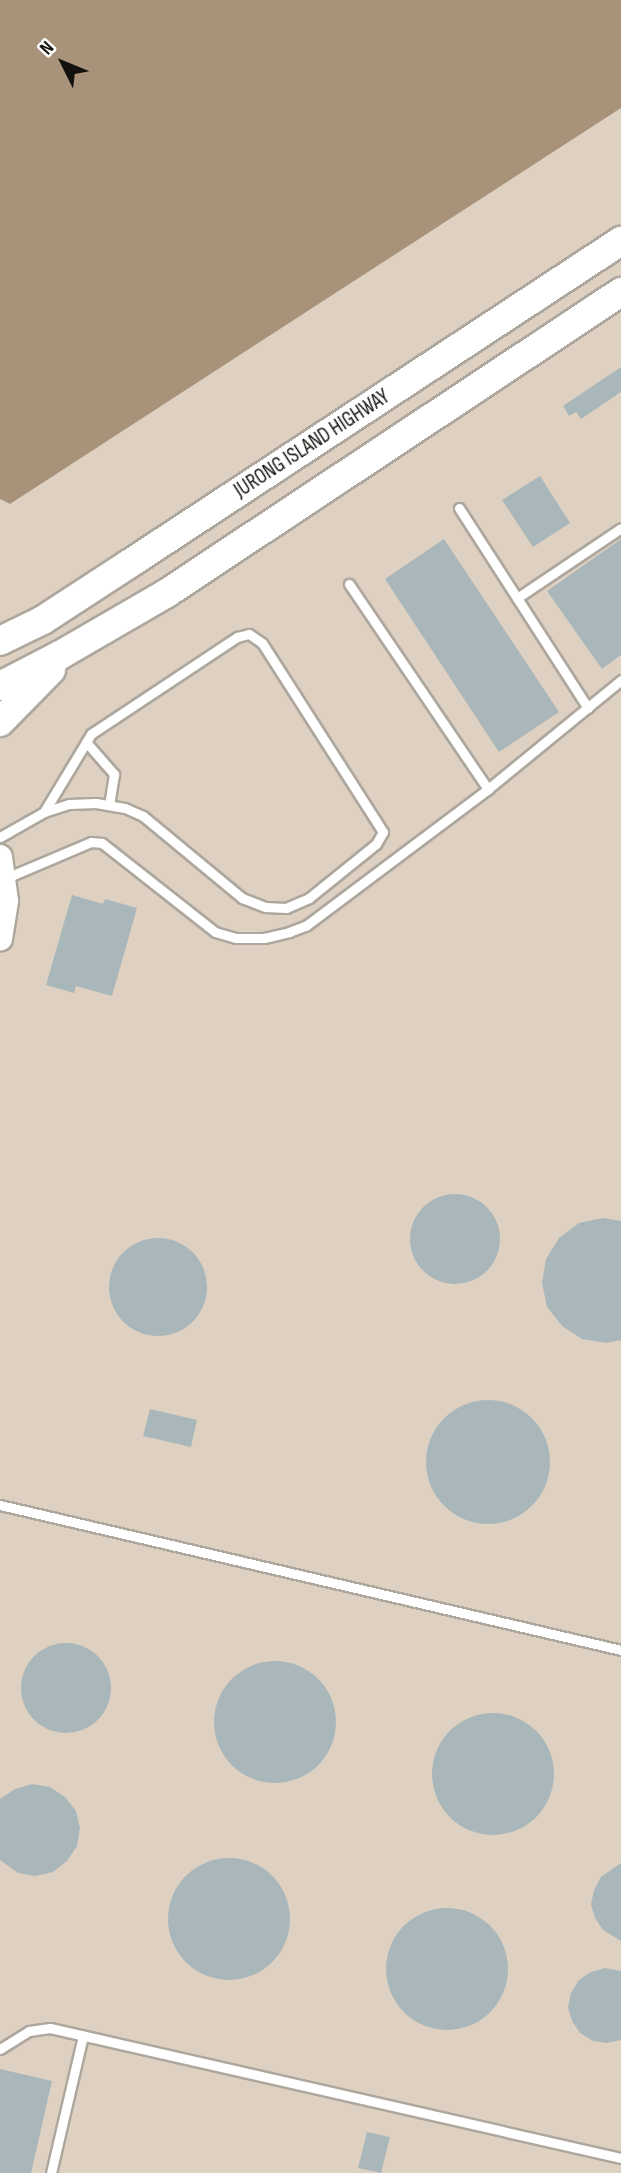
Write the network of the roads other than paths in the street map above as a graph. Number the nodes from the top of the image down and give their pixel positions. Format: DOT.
graph roads {
  1 [pos="621,241"];
  2 [pos="621,292"];
  3 [pos="459,508"];
  4 [pos="621,528"];
  5 [pos="349,584"];
  6 [pos="517,598"];
  7 [pos="26,628"];
  8 [pos="0,641"];
  9 [pos="76,646"];
  10 [pos="46,663"];
  11 [pos="621,680"];
  12 [pos="0,686"];
  13 [pos="588,708"];
  14 [pos="0,722"];
  15 [pos="86,741"];
  16 [pos="488,789"];
  17 [pos="109,805"];
  18 [pos="44,813"];
  19 [pos="0,837"];
  20 [pos="2,868"];
  21 [pos="0,939"];
  22 [pos="0,1505"];
  23 [pos="621,1650"];
  24 [pos="83,2036"];
  25 [pos="0,2049"];
  26 [pos="621,2158"];
  27 [pos="51,2173"];
  1 -- 7 [label="main road, JURONG ISLAND HIGHWAY"];
  2 -- 9 [label="main road, JURONG ISLAND HIGHWAY"];
  3 -- 6 [label="lane"];
  4 -- 6 [label="lane"];
  5 -- 16 [label="lane"];
  6 -- 13 [label="lane"];
  7 -- 8 [label="main road, JURONG ISLAND HIGHWAY"];
  7 -- 10 [label="main road"];
  9 -- 10 [label="main road, JURONG ISLAND HIGHWAY"];
  9 -- 14 [label="main road"];
  10 -- 12 [label="main road, JURONG ISLAND HIGHWAY"];
  11 -- 13 [label="lane"];
  13 -- 16 [label="lane"];
  15 -- 17 [label="lane"];
  15 -- 17 [label="lane"];
  15 -- 18 [label="lane"];
  16 -- 20 [label="lane"];
  17 -- 18 [label="lane"];
  18 -- 19 [label="lane"];
  20 -- 21 [label="street"];
  22 -- 23 [label="lane"];
  24 -- 25 [label="lane"];
  24 -- 26 [label="lane"];
  24 -- 27 [label="lane"];
}
